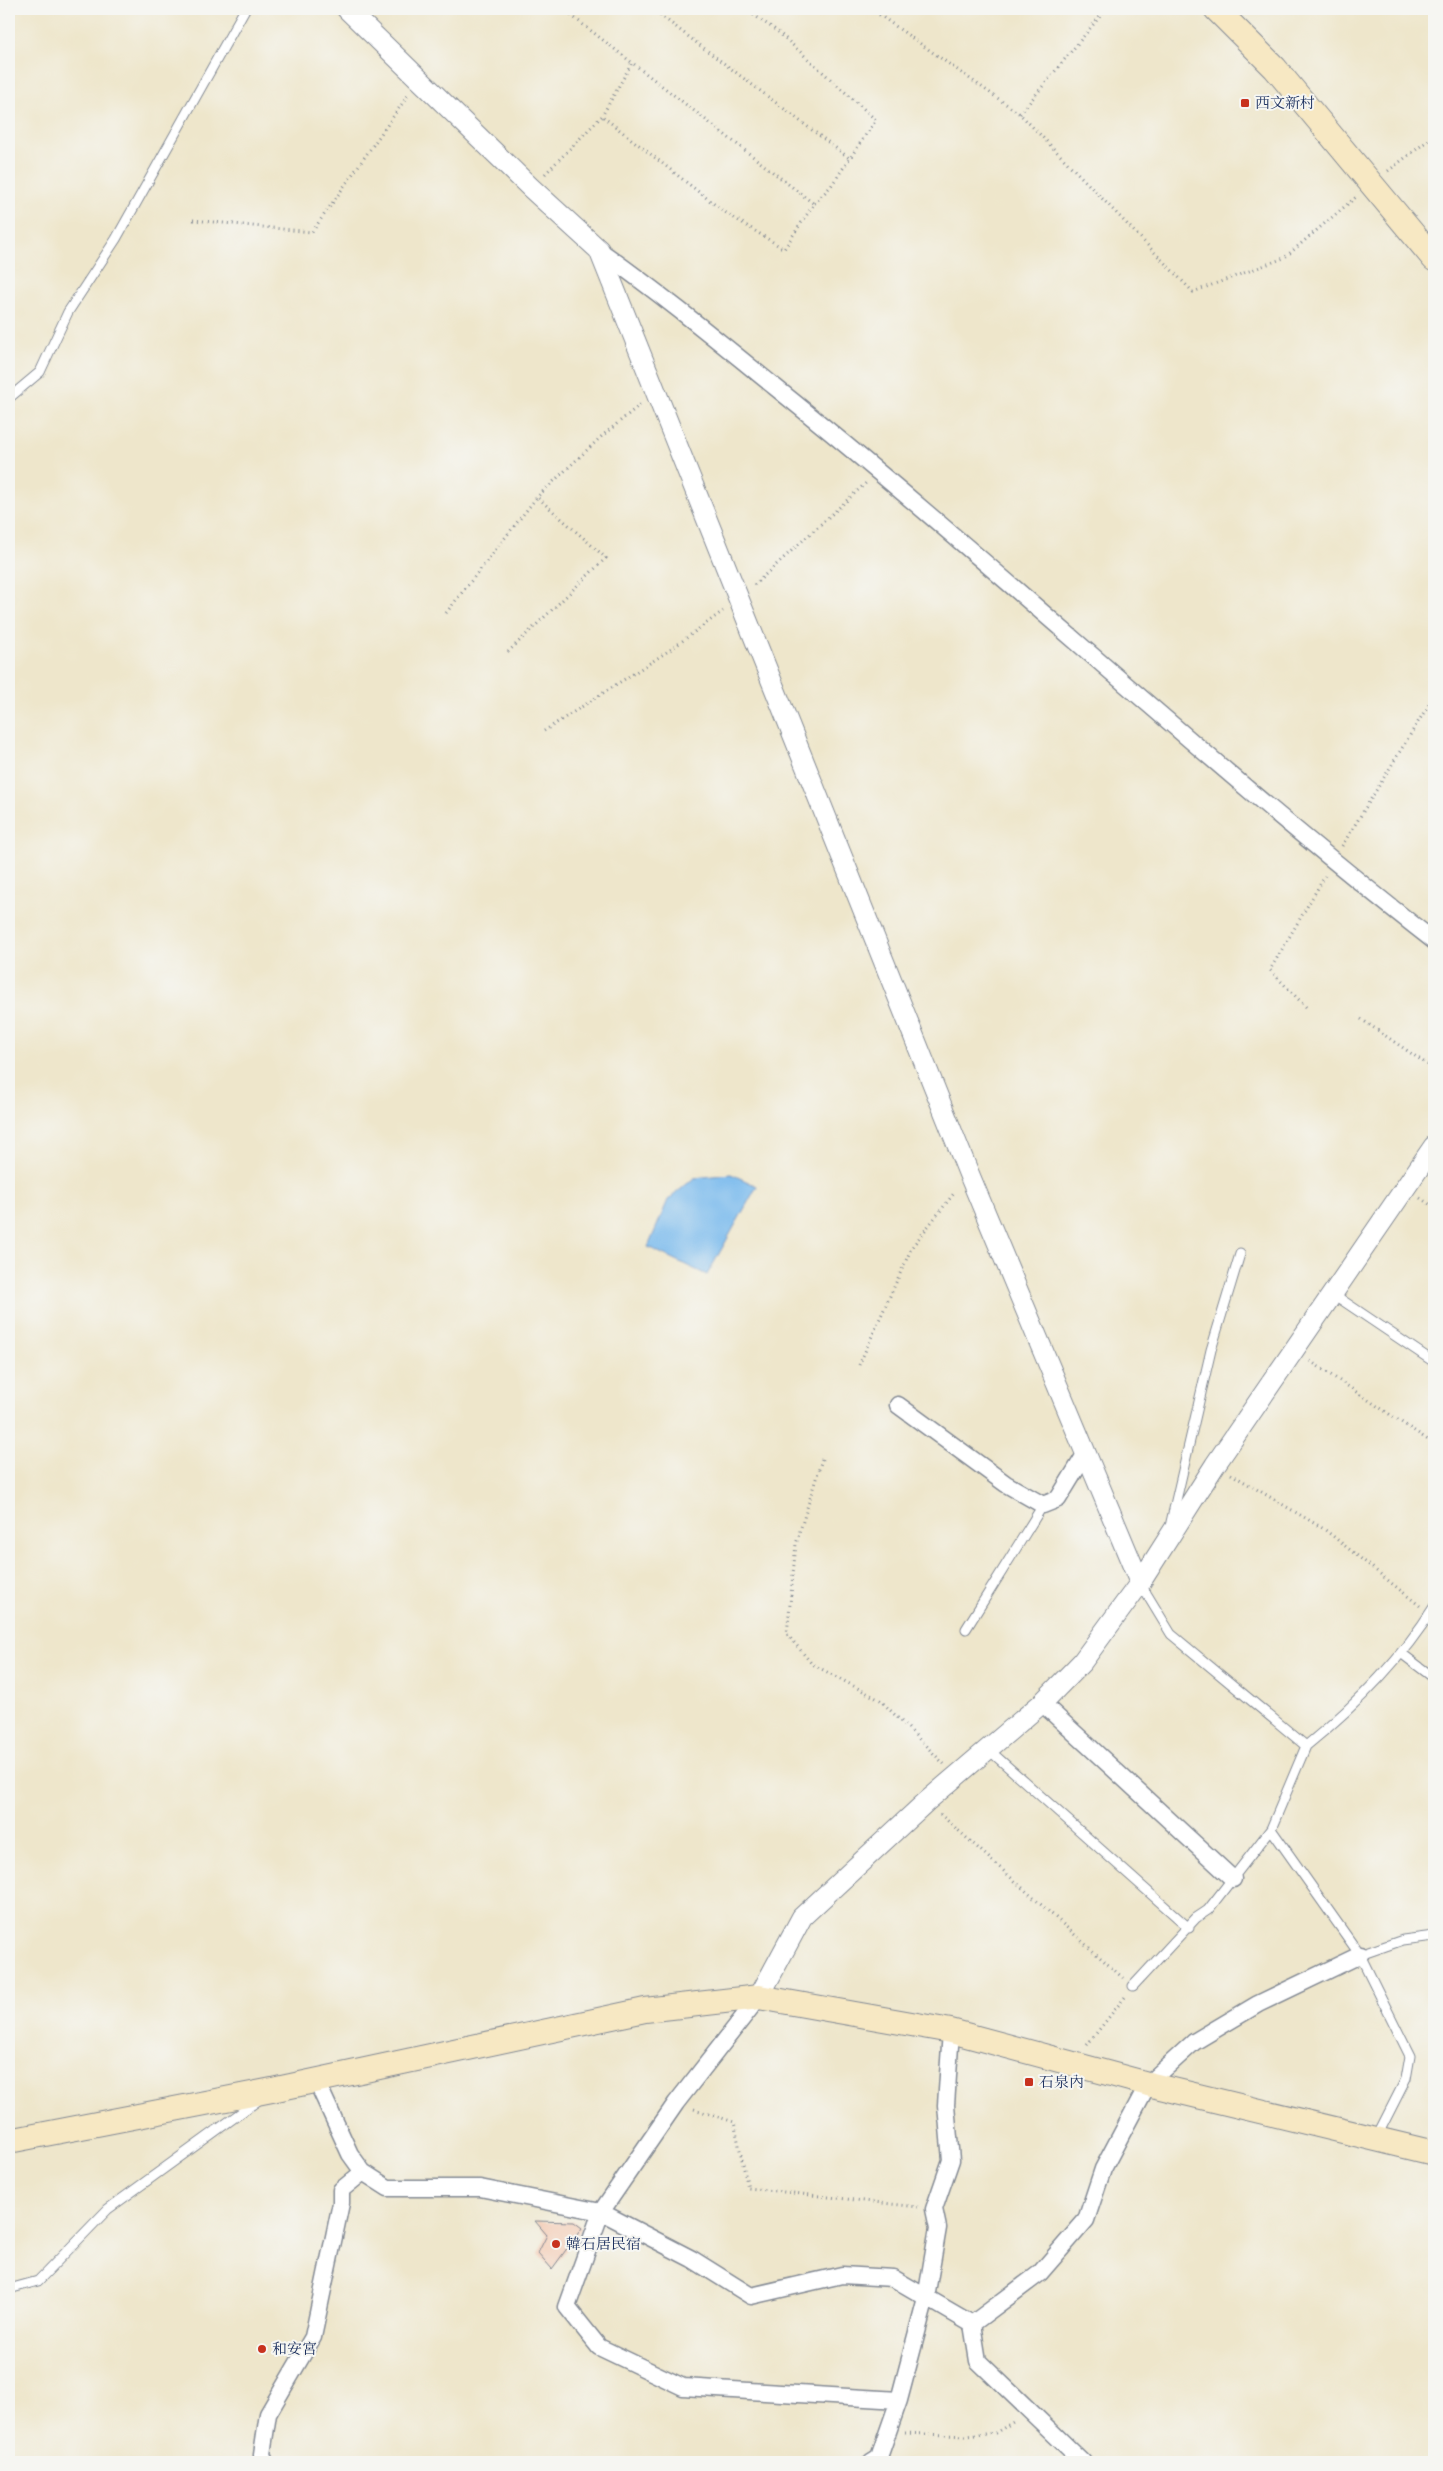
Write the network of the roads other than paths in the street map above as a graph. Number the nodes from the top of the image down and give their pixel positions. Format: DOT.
graph roads {
  1 [pos="245,9"];
  2 [pos="347,9"];
  3 [pos="1216,9"];
  4 [pos="599,250"];
  5 [pos="1434,259"];
  6 [pos="9,398"];
  7 [pos="1434,941"];
  8 [pos="1434,1146"];
  9 [pos="1240,1254"];
  10 [pos="1333,1294"];
  11 [pos="1434,1362"];
  12 [pos="898,1405"];
  13 [pos="1086,1453"];
  14 [pos="1043,1504"];
  15 [pos="1167,1539"];
  16 [pos="1140,1582"];
  17 [pos="1434,1607"];
  18 [pos="1432,1618"];
  19 [pos="966,1629"];
  20 [pos="1401,1653"];
  21 [pos="1434,1678"];
  22 [pos="1042,1703"];
  23 [pos="1306,1746"];
  24 [pos="989,1750"];
  25 [pos="1272,1829"];
  26 [pos="1233,1879"];
  27 [pos="1189,1928"];
  28 [pos="1434,1936"];
  29 [pos="1360,1955"];
  30 [pos="1133,1986"];
  31 [pos="759,1997"];
  32 [pos="951,2031"];
  33 [pos="316,2080"];
  34 [pos="1148,2084"];
  35 [pos="272,2090"];
  36 [pos="1376,2139"];
  37 [pos="9,2141"];
  38 [pos="1434,2153"];
  39 [pos="363,2172"];
  40 [pos="601,2212"];
  41 [pos="9,2290"];
  42 [pos="926,2298"];
  43 [pos="972,2324"];
  44 [pos="899,2400"];
  45 [pos="265,2462"];
  46 [pos="871,2462"];
  47 [pos="1083,2462"];
  1 -- 6 [label="lane"];
  2 -- 4 [label="street"];
  3 -- 5 [label="main road"];
  4 -- 7 [label="street"];
  4 -- 13 [label="street"];
  8 -- 10 [label="street"];
  9 -- 15 [label="lane"];
  10 -- 11 [label="lane"];
  10 -- 15 [label="street"];
  12 -- 14 [label="street"];
  13 -- 14 [label="street"];
  13 -- 16 [label="street"];
  14 -- 19 [label="lane"];
  15 -- 16 [label="street"];
  16 -- 22 [label="street"];
  16 -- 23 [label="lane"];
  17 -- 18 [label="lane"];
  18 -- 20 [label="lane"];
  20 -- 21 [label="lane"];
  20 -- 23 [label="lane"];
  22 -- 24 [label="street"];
  22 -- 26 [label="street"];
  23 -- 25 [label="lane"];
  24 -- 27 [label="lane"];
  24 -- 31 [label="street"];
  25 -- 26 [label="lane"];
  25 -- 29 [label="lane"];
  26 -- 27 [label="lane"];
  27 -- 30 [label="lane"];
  28 -- 29 [label="lane"];
  29 -- 34 [label="street"];
  29 -- 36 [label="lane"];
  31 -- 32 [label="main road"];
  31 -- 33 [label="main road"];
  31 -- 40 [label="street"];
  32 -- 34 [label="main road"];
  32 -- 42 [label="street"];
  33 -- 35 [label="main road"];
  33 -- 39 [label="street"];
  34 -- 36 [label="main road"];
  34 -- 43 [label="street"];
  35 -- 37 [label="main road"];
  35 -- 41 [label="lane"];
  36 -- 38 [label="main road"];
  39 -- 40 [label="street"];
  39 -- 45 [label="street"];
  40 -- 42 [label="street"];
  40 -- 44 [label="street"];
  42 -- 43 [label="street"];
  42 -- 44 [label="street"];
  43 -- 47 [label="street"];
  44 -- 46 [label="street"];
}
